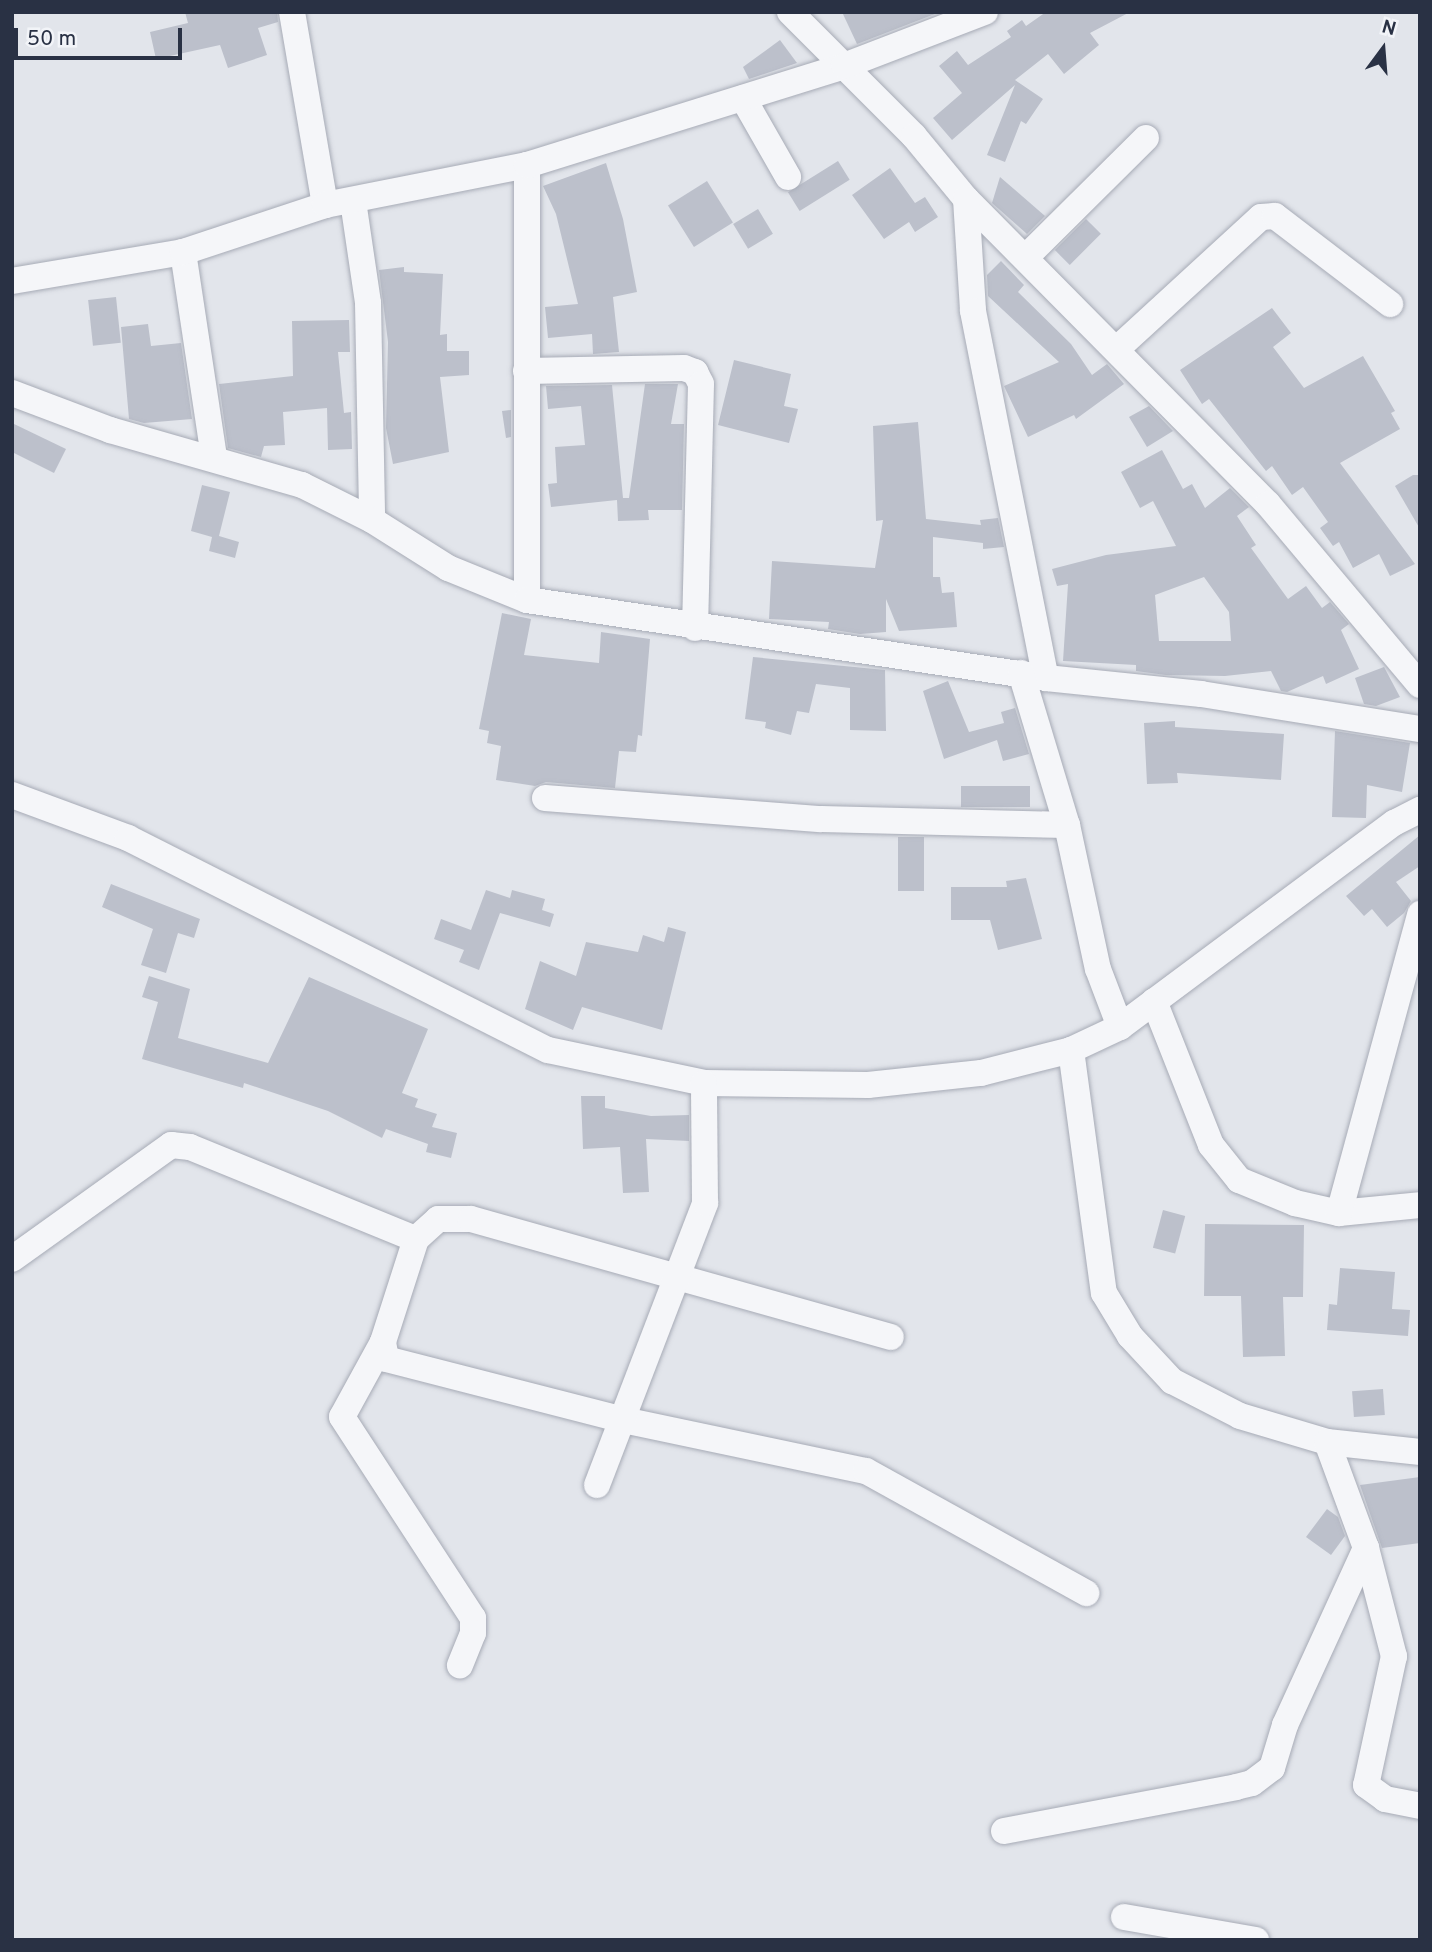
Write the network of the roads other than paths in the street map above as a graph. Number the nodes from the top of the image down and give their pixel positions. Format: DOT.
graph roads {
  1 [pos="292,12"];
  2 [pos="790,12"];
  3 [pos="985,12"];
  4 [pos="844,66"];
  5 [pos="743,98"];
  6 [pos="1146,138"];
  7 [pos="527,164"];
  8 [pos="788,177"];
  9 [pos="966,199"];
  10 [pos="353,201"];
  11 [pos="325,205"];
  12 [pos="183,252"];
  13 [pos="1026,257"];
  14 [pos="12,281"];
  15 [pos="1390,304"];
  16 [pos="1118,348"];
  17 [pos="526,371"];
  18 [pos="12,393"];
  19 [pos="214,457"];
  20 [pos="372,520"];
  21 [pos="527,600"];
  22 [pos="695,628"];
  23 [pos="1033,675"];
  24 [pos="1420,685"];
  25 [pos="1420,729"];
  26 [pos="12,795"];
  27 [pos="545,798"];
  28 [pos="1420,810"];
  29 [pos="1067,825"];
  30 [pos="1420,914"];
  31 [pos="1154,1001"];
  32 [pos="1120,1027"];
  33 [pos="1071,1050"];
  34 [pos="704,1083"];
  35 [pos="1420,1205"];
  36 [pos="1339,1213"];
  37 [pos="416,1239"];
  38 [pos="12,1259"];
  39 [pos="680,1276"];
  40 [pos="891,1337"];
  41 [pos="383,1342"];
  42 [pos="623,1420"];
  43 [pos="1327,1442"];
  44 [pos="1420,1452"];
  45 [pos="597,1485"];
  46 [pos="1366,1548"];
  47 [pos="1086,1593"];
  48 [pos="460,1665"];
  49 [pos="1420,1806"];
  50 [pos="1004,1831"];
  51 [pos="1124,1917"];
  52 [pos="1256,1940"];
  1 -- 11 [label="street"];
  2 -- 4 [label="street"];
  3 -- 4 [label="street"];
  4 -- 5 [label="street"];
  4 -- 9 [label="street"];
  5 -- 7 [label="street"];
  5 -- 8 [label="street"];
  6 -- 13 [label="street"];
  7 -- 10 [label="street"];
  7 -- 17 [label="street"];
  9 -- 13 [label="street"];
  9 -- 23 [label="street"];
  10 -- 11 [label="street"];
  10 -- 20 [label="street"];
  11 -- 12 [label="street"];
  12 -- 14 [label="street"];
  12 -- 19 [label="street"];
  13 -- 16 [label="street"];
  15 -- 16 [label="street"];
  16 -- 24 [label="street"];
  17 -- 21 [label="street"];
  17 -- 22 [label="street"];
  18 -- 19 [label="street"];
  19 -- 20 [label="street"];
  20 -- 21 [label="street"];
  21 -- 22 [label="street"];
  22 -- 23 [label="street"];
  23 -- 25 [label="street"];
  23 -- 29 [label="street"];
  26 -- 34 [label="street"];
  27 -- 29 [label="street"];
  28 -- 31 [label="street"];
  29 -- 32 [label="street"];
  30 -- 36 [label="street"];
  31 -- 32 [label="street"];
  31 -- 36 [label="street"];
  32 -- 33 [label="street"];
  33 -- 34 [label="street"];
  33 -- 43 [label="street"];
  34 -- 39 [label="street"];
  35 -- 36 [label="street"];
  37 -- 38 [label="street"];
  37 -- 39 [label="street"];
  37 -- 41 [label="street"];
  39 -- 40 [label="street"];
  39 -- 42 [label="street"];
  41 -- 42 [label="street"];
  41 -- 48 [label="street"];
  42 -- 45 [label="street"];
  42 -- 47 [label="street"];
  43 -- 44 [label="street"];
  43 -- 46 [label="street"];
  46 -- 49 [label="street"];
  46 -- 50 [label="street"];
  51 -- 52 [label="street"];
}
